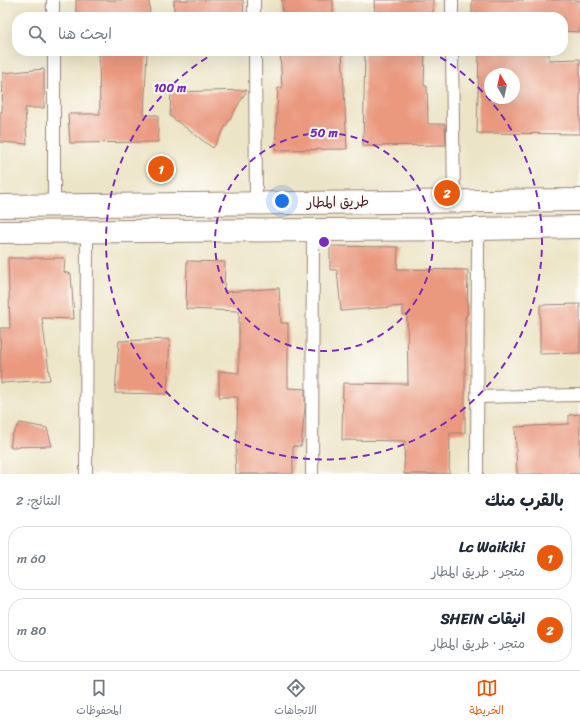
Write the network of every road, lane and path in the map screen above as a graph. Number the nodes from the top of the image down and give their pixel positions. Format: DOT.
graph roads {
  1 [pos="53,0"];
  2 [pos="254,0"];
  3 [pos="452,0"];
  4 [pos="54,12"];
  5 [pos="254,12"];
  6 [pos="452,12"];
  7 [pos="54,56"];
  8 [pos="255,56"];
  9 [pos="452,56"];
  10 [pos="580,200"];
  11 [pos="454,201"];
  12 [pos="256,203"];
  13 [pos="0,206"];
  14 [pos="54,206"];
  15 [pos="580,227"];
  16 [pos="478,229"];
  17 [pos="313,230"];
  18 [pos="0,232"];
  19 [pos="87,232"];
  20 [pos="580,396"];
  21 [pos="477,398"];
  22 [pos="86,474"];
  23 [pos="312,474"];
  24 [pos="477,474"];
  1 -- 4 [label="street"];
  2 -- 5 [label="street"];
  3 -- 6 [label="street"];
  7 -- 14 [label="street"];
  8 -- 12 [label="street"];
  9 -- 11 [label="street"];
  10 -- 11 [label="highway, طريق المطار"];
  11 -- 12 [label="highway, طريق المطار"];
  12 -- 14 [label="highway, طريق المطار"];
  13 -- 14 [label="highway, طريق المطار"];
  15 -- 16 [label="highway, طريق المطار"];
  16 -- 17 [label="highway, طريق المطار"];
  16 -- 21 [label="street"];
  17 -- 19 [label="highway, طريق المطار"];
  17 -- 23 [label="street"];
  18 -- 19 [label="highway, طريق المطار"];
  19 -- 22 [label="street"];
  20 -- 21 [label="street"];
  21 -- 24 [label="street"];
}
